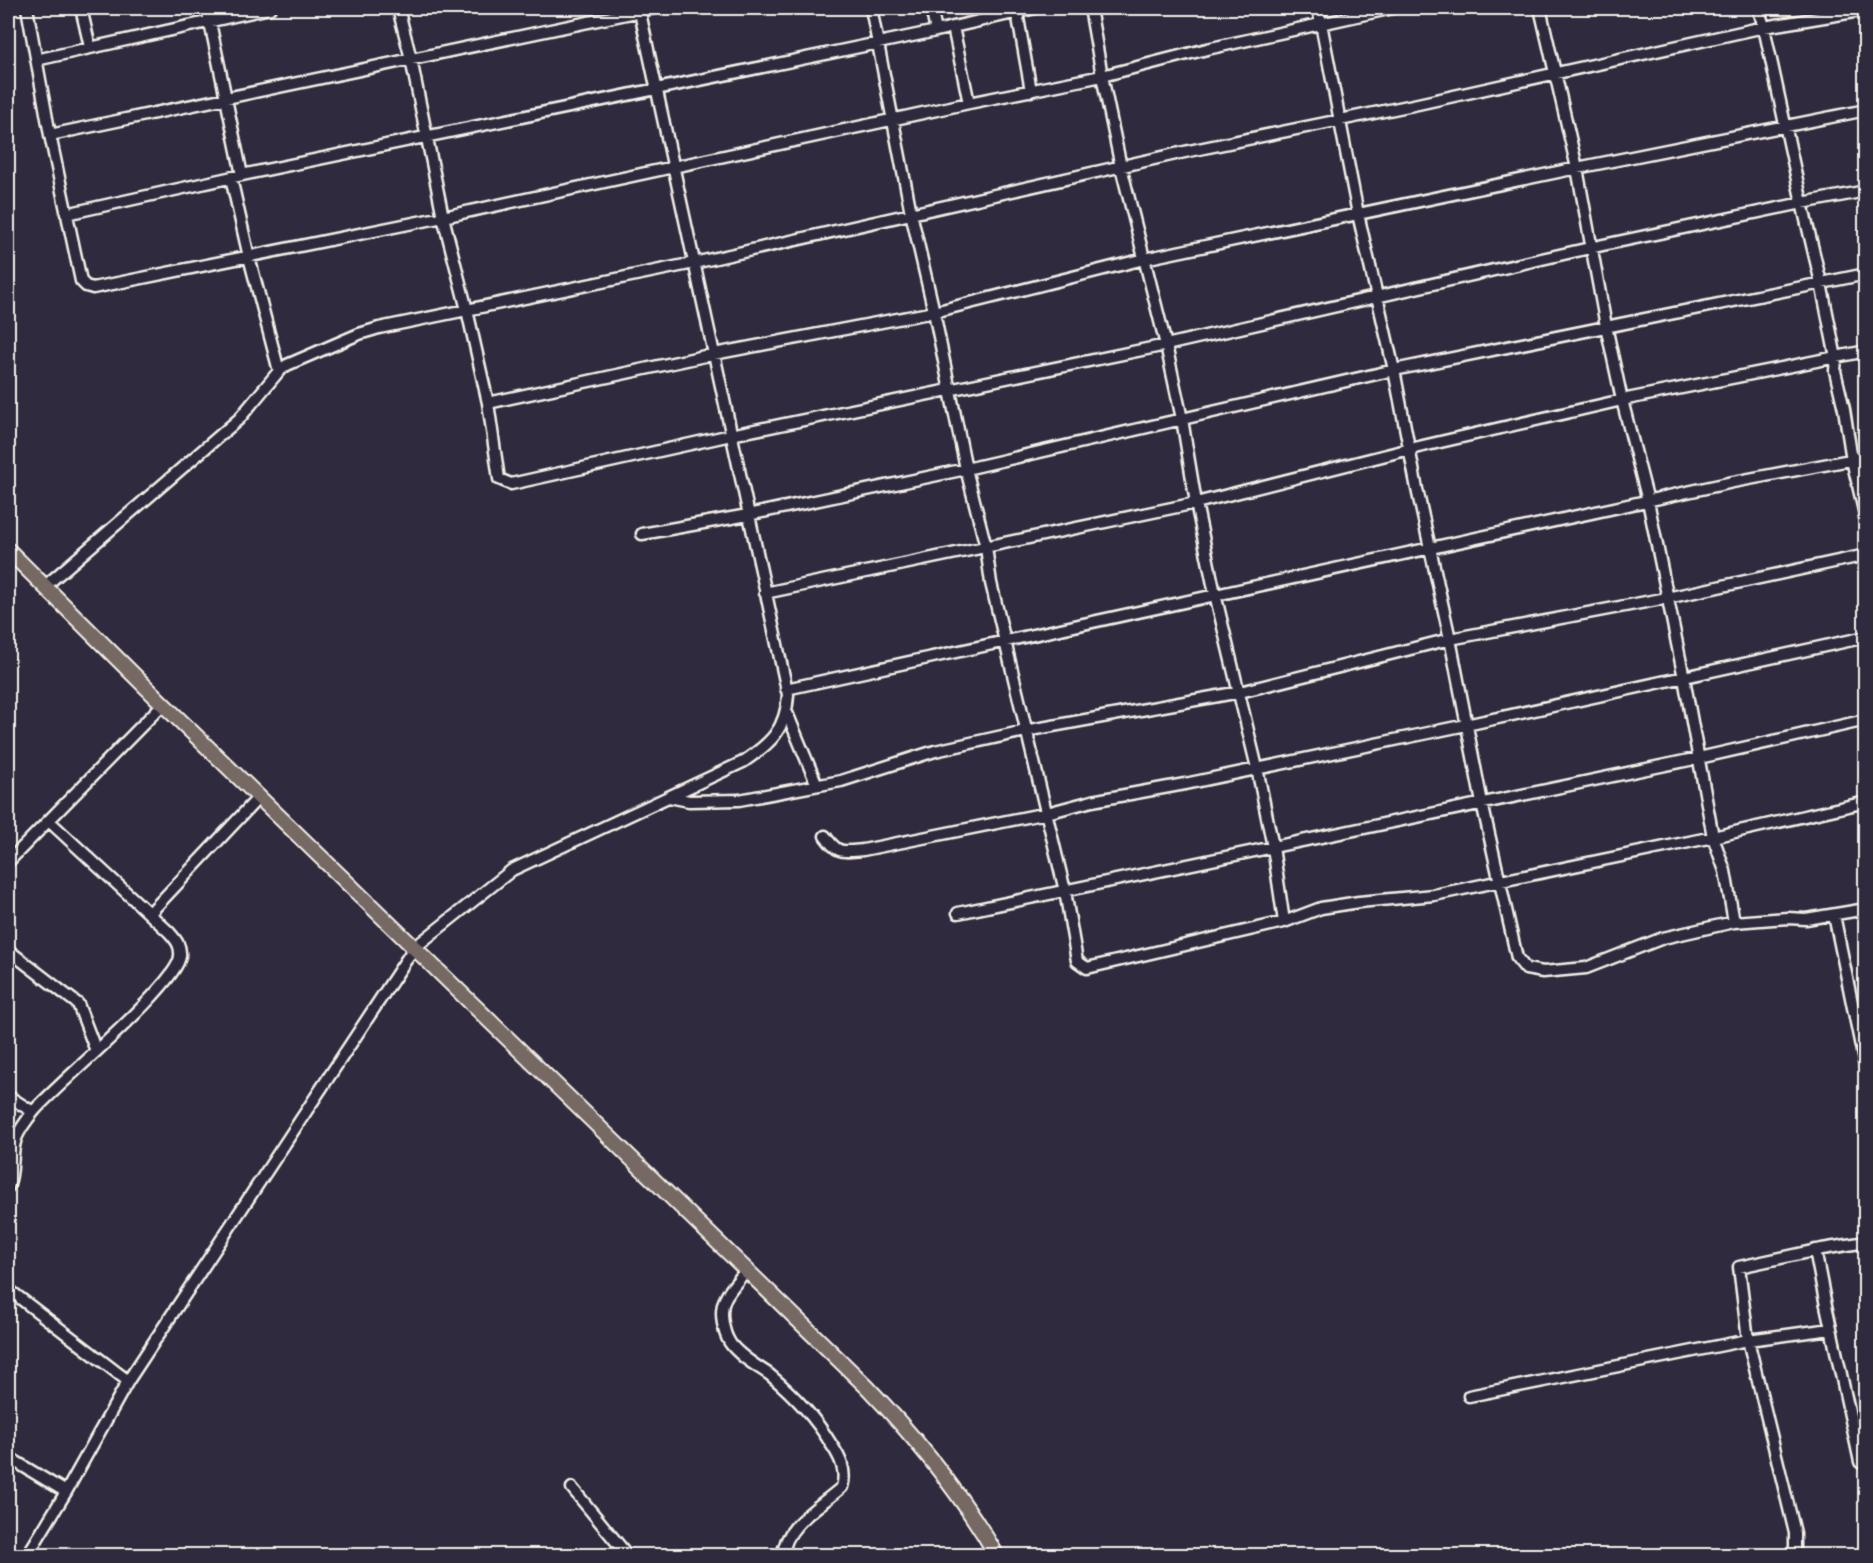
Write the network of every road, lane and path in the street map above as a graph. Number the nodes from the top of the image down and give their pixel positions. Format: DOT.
graph roads {
  1 [pos="27,8"];
  2 [pos="81,8"];
  3 [pos="207,8"];
  4 [pos="270,8"];
  5 [pos="398,8"];
  6 [pos="655,8"];
  7 [pos="871,8"];
  8 [pos="931,8"];
  9 [pos="1035,8"];
  10 [pos="1090,8"];
  11 [pos="1318,8"];
  12 [pos="1393,8"];
  13 [pos="1540,8"];
  14 [pos="1758,8"];
  15 [pos="639,9"];
  16 [pos="1866,10"];
  17 [pos="1017,12"];
  18 [pos="210,21"];
  19 [pos="1321,23"];
  20 [pos="953,27"];
  21 [pos="1764,27"];
  22 [pos="936,31"];
  23 [pos="878,42"];
  24 [pos="90,48"];
  25 [pos="411,58"];
  26 [pos="36,60"];
  27 [pos="1556,73"];
  28 [pos="1102,76"];
  29 [pos="656,90"];
  30 [pos="1031,91"];
  31 [pos="225,98"];
  32 [pos="969,103"];
  33 [pos="1866,110"];
  34 [pos="893,119"];
  35 [pos="1340,120"];
  36 [pos="1786,125"];
  37 [pos="50,135"];
  38 [pos="427,137"];
  39 [pos="673,167"];
  40 [pos="1121,167"];
  41 [pos="1577,168"];
  42 [pos="242,176"];
  43 [pos="231,178"];
  44 [pos="1866,191"];
  45 [pos="1802,202"];
  46 [pos="911,213"];
  47 [pos="66,214"];
  48 [pos="1358,214"];
  49 [pos="443,217"];
  50 [pos="1592,248"];
  51 [pos="249,257"];
  52 [pos="1144,260"];
  53 [pos="694,263"];
  54 [pos="1866,273"];
  55 [pos="1821,283"];
  56 [pos="1378,297"];
  57 [pos="467,310"];
  58 [pos="934,312"];
  59 [pos="1606,326"];
  60 [pos="1166,345"];
  61 [pos="1866,351"];
  62 [pos="714,354"];
  63 [pos="1836,358"];
  64 [pos="1394,370"];
  65 [pos="279,371"];
  66 [pos="950,390"];
  67 [pos="1622,400"];
  68 [pos="488,403"];
  69 [pos="1182,419"];
  70 [pos="731,435"];
  71 [pos="1410,449"];
  72 [pos="1866,457"];
  73 [pos="1852,460"];
  74 [pos="966,469"];
  75 [pos="1648,501"];
  76 [pos="1196,503"];
  77 [pos="748,514"];
  78 [pos="1866,519"];
  79 [pos="642,534"];
  80 [pos="986,547"];
  81 [pos="1429,548"];
  82 [pos="8,550"];
  83 [pos="1866,555"];
  84 [pos="44,587"];
  85 [pos="765,593"];
  86 [pos="1215,594"];
  87 [pos="1667,598"];
  88 [pos="1866,637"];
  89 [pos="1450,639"];
  90 [pos="1004,640"];
  91 [pos="1684,678"];
  92 [pos="786,689"];
  93 [pos="1240,692"];
  94 [pos="163,704"];
  95 [pos="787,713"];
  96 [pos="1866,720"];
  97 [pos="1466,725"];
  98 [pos="1025,730"];
  99 [pos="1698,758"];
  100 [pos="1257,768"];
  101 [pos="817,785"];
  102 [pos="259,797"];
  103 [pos="669,797"];
  104 [pos="1866,802"];
  105 [pos="1482,803"];
  106 [pos="1047,813"];
  107 [pos="49,821"];
  108 [pos="825,836"];
  109 [pos="1713,837"];
  110 [pos="1273,847"];
  111 [pos="8,862"];
  112 [pos="1500,881"];
  113 [pos="1065,891"];
  114 [pos="1866,909"];
  115 [pos="150,913"];
  116 [pos="958,913"];
  117 [pos="1834,915"];
  118 [pos="1284,922"];
  119 [pos="1734,922"];
  120 [pos="414,948"];
  121 [pos="8,950"];
  122 [pos="96,1051"];
  123 [pos="1866,1071"];
  124 [pos="8,1096"];
  125 [pos="33,1112"];
  126 [pos="8,1187"];
  127 [pos="1866,1242"];
  128 [pos="1815,1250"];
  129 [pos="747,1269"];
  130 [pos="8,1290"];
  131 [pos="1831,1329"];
  132 [pos="1748,1340"];
  133 [pos="128,1381"];
  134 [pos="1469,1396"];
  135 [pos="8,1457"];
  136 [pos="1866,1466"];
  137 [pos="572,1488"];
  138 [pos="66,1492"];
  139 [pos="27,1556"];
  140 [pos="628,1556"];
  141 [pos="783,1556"];
  142 [pos="996,1556"];
  143 [pos="1796,1556"];
  1 -- 26 [label="street"];
  2 -- 24 [label="street"];
  3 -- 18 [label="street"];
  4 -- 18 [label="street"];
  5 -- 25 [label="street"];
  6 -- 15 [label="street"];
  7 -- 23 [label="street"];
  8 -- 22 [label="street"];
  9 -- 17 [label="street"];
  10 -- 28 [label="street"];
  11 -- 19 [label="street"];
  12 -- 19 [label="street"];
  13 -- 27 [label="street"];
  14 -- 21 [label="street"];
  15 -- 25 [label="street"];
  15 -- 29 [label="street"];
  16 -- 21 [label="street"];
  17 -- 20 [label="street"];
  17 -- 30 [label="street"];
  18 -- 24 [label="street"];
  18 -- 31 [label="street"];
  19 -- 28 [label="street"];
  19 -- 35 [label="street"];
  20 -- 22 [label="street"];
  20 -- 32 [label="street"];
  21 -- 27 [label="street"];
  21 -- 36 [label="street"];
  22 -- 23 [label="street"];
  23 -- 29 [label="street"];
  23 -- 34 [label="street"];
  24 -- 26 [label="street"];
  25 -- 31 [label="street"];
  25 -- 38 [label="street"];
  26 -- 37 [label="street"];
  27 -- 35 [label="street"];
  27 -- 41 [label="street"];
  28 -- 30 [label="street"];
  28 -- 40 [label="street"];
  29 -- 38 [label="street"];
  29 -- 39 [label="street"];
  30 -- 32 [label="street"];
  31 -- 37 [label="street"];
  31 -- 42 [label="street"];
  32 -- 34 [label="street"];
  33 -- 36 [label="street"];
  34 -- 39 [label="street"];
  34 -- 46 [label="street"];
  35 -- 40 [label="street"];
  35 -- 48 [label="street"];
  36 -- 41 [label="street"];
  36 -- 45 [label="street"];
  37 -- 47 [label="street"];
  38 -- 42 [label="street"];
  38 -- 49 [label="street"];
  39 -- 49 [label="street"];
  39 -- 53 [label="street"];
  40 -- 46 [label="street"];
  40 -- 52 [label="street"];
  41 -- 48 [label="street"];
  41 -- 50 [label="street"];
  42 -- 43 [label="street"];
  43 -- 47 [label="street"];
  43 -- 51 [label="street"];
  44 -- 45 [label="street"];
  45 -- 50 [label="street"];
  45 -- 55 [label="street"];
  46 -- 53 [label="street"];
  46 -- 58 [label="street"];
  47 -- 51 [label="street"];
  48 -- 52 [label="street"];
  48 -- 56 [label="street"];
  49 -- 51 [label="street"];
  49 -- 57 [label="street"];
  50 -- 56 [label="street"];
  50 -- 59 [label="street"];
  51 -- 65 [label="street"];
  52 -- 58 [label="street"];
  52 -- 60 [label="street"];
  53 -- 57 [label="street"];
  53 -- 62 [label="street"];
  54 -- 55 [label="street"];
  55 -- 59 [label="street"];
  55 -- 63 [label="street"];
  56 -- 60 [label="street"];
  56 -- 64 [label="street"];
  57 -- 65 [label="street"];
  57 -- 68 [label="street"];
  58 -- 62 [label="street"];
  58 -- 66 [label="street"];
  59 -- 64 [label="street"];
  59 -- 67 [label="street"];
  60 -- 66 [label="street"];
  60 -- 69 [label="street"];
  61 -- 63 [label="street"];
  62 -- 68 [label="street"];
  62 -- 70 [label="street"];
  63 -- 67 [label="street"];
  63 -- 73 [label="street"];
  64 -- 69 [label="street"];
  64 -- 71 [label="street"];
  65 -- 84 [label="street"];
  66 -- 70 [label="street"];
  66 -- 74 [label="street"];
  67 -- 71 [label="street"];
  67 -- 75 [label="street"];
  68 -- 70 [label="street"];
  69 -- 74 [label="street"];
  69 -- 76 [label="street"];
  70 -- 77 [label="street"];
  71 -- 76 [label="street"];
  71 -- 81 [label="street"];
  72 -- 73 [label="street"];
  73 -- 75 [label="street"];
  73 -- 78 [label="street"];
  74 -- 77 [label="street"];
  74 -- 80 [label="street"];
  75 -- 81 [label="street"];
  75 -- 87 [label="street"];
  76 -- 80 [label="street"];
  76 -- 86 [label="street"];
  77 -- 79 [label="street"];
  77 -- 85 [label="street"];
  80 -- 85 [label="street"];
  80 -- 90 [label="street"];
  81 -- 86 [label="street"];
  81 -- 89 [label="street"];
  82 -- 84 [label="main road"];
  83 -- 87 [label="street"];
  84 -- 94 [label="main road"];
  85 -- 92 [label="street"];
  86 -- 90 [label="street"];
  86 -- 93 [label="street"];
  87 -- 89 [label="street"];
  87 -- 91 [label="street"];
  88 -- 91 [label="street"];
  89 -- 93 [label="street"];
  89 -- 97 [label="street"];
  90 -- 92 [label="street"];
  90 -- 98 [label="street"];
  91 -- 97 [label="street"];
  91 -- 99 [label="street"];
  92 -- 95 [label="street"];
  93 -- 98 [label="street"];
  93 -- 100 [label="street"];
  94 -- 102 [label="main road"];
  94 -- 107 [label="street"];
  95 -- 101 [label="street"];
  95 -- 103 [label="street"];
  96 -- 99 [label="street"];
  97 -- 100 [label="street"];
  97 -- 105 [label="street"];
  98 -- 101 [label="street"];
  98 -- 106 [label="street"];
  99 -- 105 [label="street"];
  99 -- 109 [label="street"];
  100 -- 106 [label="street"];
  100 -- 110 [label="street"];
  101 -- 103 [label="street"];
  102 -- 115 [label="street"];
  102 -- 120 [label="main road"];
  103 -- 120 [label="street"];
  104 -- 109 [label="street"];
  105 -- 110 [label="street"];
  105 -- 112 [label="street"];
  106 -- 108 [label="street"];
  106 -- 113 [label="street"];
  107 -- 111 [label="street"];
  107 -- 115 [label="street"];
  109 -- 112 [label="street"];
  109 -- 119 [label="street"];
  110 -- 113 [label="street"];
  110 -- 118 [label="street"];
  112 -- 118 [label="street"];
  112 -- 119 [label="street"];
  113 -- 116 [label="street"];
  113 -- 118 [label="street"];
  114 -- 117 [label="street"];
  115 -- 122 [label="street"];
  117 -- 119 [label="street"];
  117 -- 123 [label="street"];
  120 -- 129 [label="main road"];
  120 -- 133 [label="street"];
  121 -- 122 [label="street"];
  122 -- 125 [label="street"];
  124 -- 125 [label="street"];
  125 -- 126 [label="street"];
  127 -- 128 [label="street"];
  128 -- 131 [label="street"];
  128 -- 132 [label="street"];
  129 -- 141 [label="street"];
  129 -- 142 [label="main road"];
  130 -- 133 [label="street"];
  131 -- 132 [label="street"];
  131 -- 136 [label="street"];
  132 -- 134 [label="street"];
  132 -- 143 [label="street"];
  133 -- 138 [label="street"];
  135 -- 138 [label="street"];
  137 -- 140 [label="street"];
  138 -- 139 [label="street"];
}
